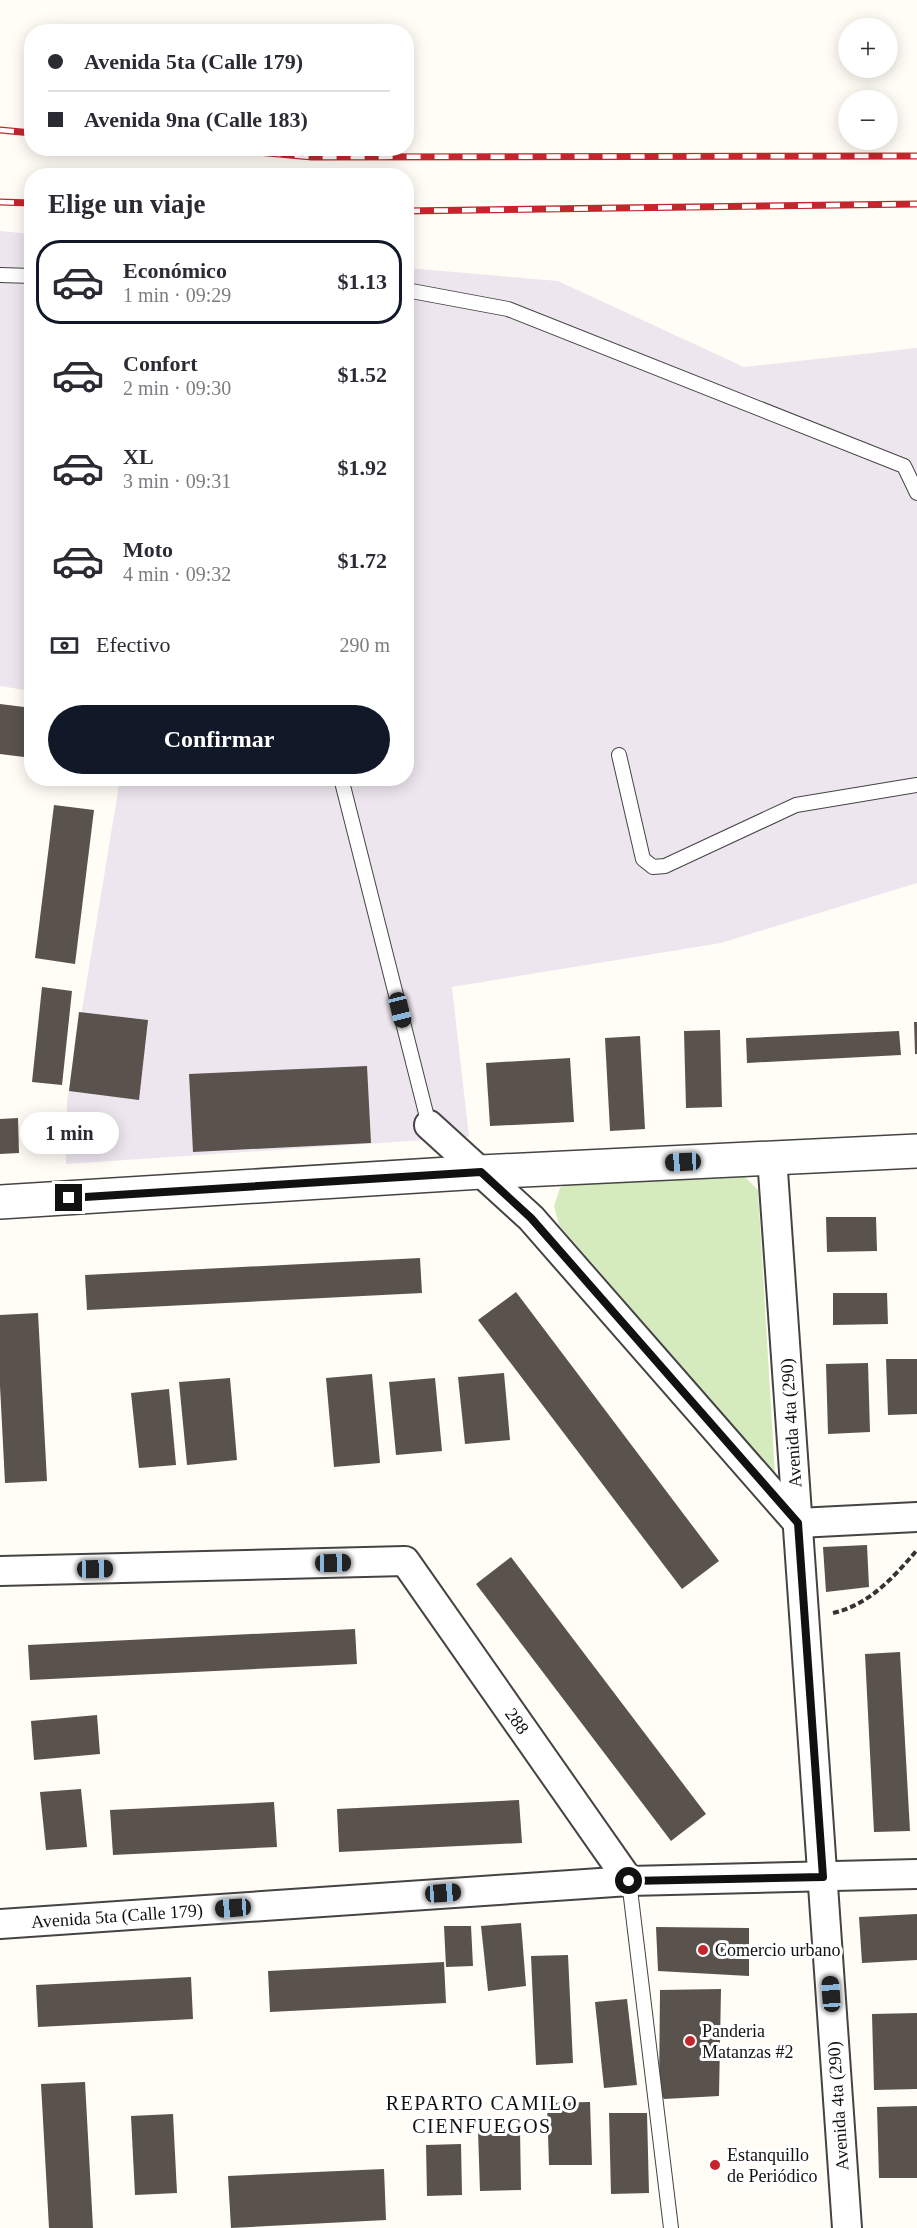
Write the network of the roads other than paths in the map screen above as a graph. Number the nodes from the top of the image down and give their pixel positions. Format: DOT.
graph roads {
  1 [pos="0,275"];
  2 [pos="24,276"];
  3 [pos="414,291"];
  4 [pos="917,493"];
  5 [pos="619,755"];
  6 [pos="917,785"];
  7 [pos="343,786"];
  8 [pos="429,1125"];
  9 [pos="917,1151"];
  10 [pos="772,1157"];
  11 [pos="481,1172"];
  12 [pos="0,1202"];
  13 [pos="917,1517"];
  14 [pos="798,1523"];
  15 [pos="0,1571"];
  16 [pos="917,1874"];
  17 [pos="823,1877"];
  18 [pos="629,1881"];
  19 [pos="0,1924"];
  20 [pos="671,2228"];
  21 [pos="847,2228"];
  1 -- 2 [label="lane"];
  3 -- 4 [label="lane"];
  5 -- 6 [label="lane"];
  7 -- 8 [label="lane"];
  8 -- 11 [label="street"];
  9 -- 10 [label="street"];
  10 -- 11 [label="street"];
  10 -- 14 [label="street, Avenida 4ta (290)"];
  11 -- 12 [label="street"];
  11 -- 14 [label="street"];
  13 -- 14 [label="street"];
  14 -- 17 [label="street, Avenida 4ta (290)"];
  15 -- 18 [label="street, 288"];
  16 -- 17 [label="street, Avenida 5ta (Calle 179)"];
  17 -- 18 [label="street, Avenida 5ta (Calle 179)"];
  17 -- 21 [label="street, Avenida 4ta (290)"];
  18 -- 19 [label="street, Avenida 5ta (Calle 179)"];
  18 -- 20 [label="lane"];
}
